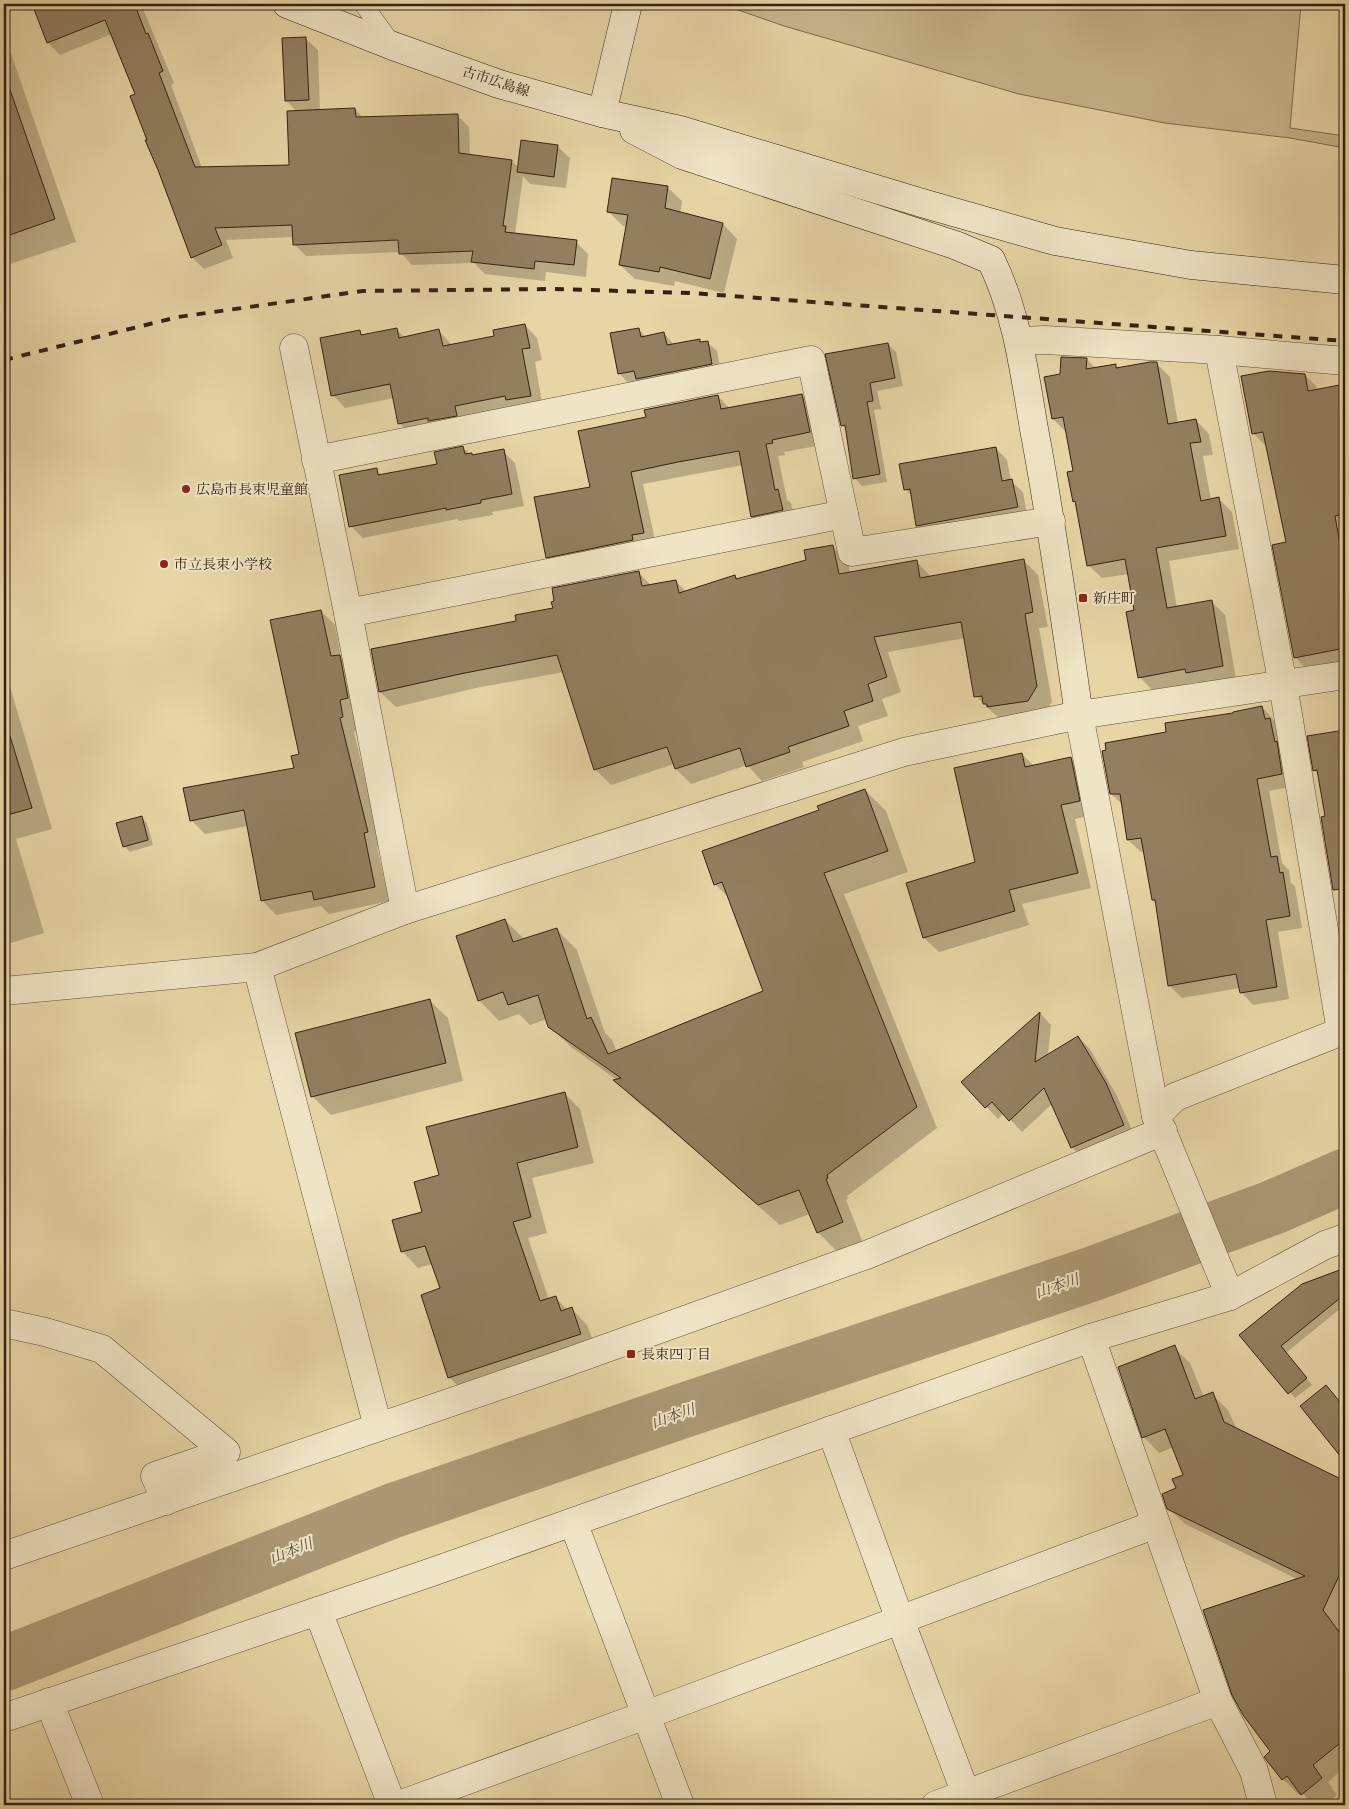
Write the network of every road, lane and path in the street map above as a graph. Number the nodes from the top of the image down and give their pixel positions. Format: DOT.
graph roads {
  1 [pos="287,4"];
  2 [pos="363,4"];
  3 [pos="628,4"];
  4 [pos="393,46"];
  5 [pos="602,113"];
  6 [pos="1345,280"];
  7 [pos="1019,341"];
  8 [pos="294,348"];
  9 [pos="1219,350"];
  10 [pos="1345,361"];
  11 [pos="316,460"];
  12 [pos="844,514"];
  13 [pos="1051,521"];
  14 [pos="348,613"];
  15 [pos="1345,675"];
  16 [pos="1283,685"];
  17 [pos="1079,715"];
  18 [pos="405,910"];
  19 [pos="257,967"];
  20 [pos="4,992"];
  21 [pos="1343,1031"];
  22 [pos="1163,1131"];
  23 [pos="1345,1238"];
  24 [pos="1227,1287"];
  25 [pos="4,1322"];
  26 [pos="1091,1338"];
  27 [pos="378,1427"];
  28 [pos="831,1430"];
  29 [pos="166,1501"];
  30 [pos="574,1522"];
  31 [pos="1156,1524"];
  32 [pos="4,1556"];
  33 [pos="318,1611"];
  34 [pos="900,1620"];
  35 [pos="1218,1701"];
  36 [pos="49,1702"];
  37 [pos="646,1715"];
  38 [pos="4,1718"];
  39 [pos="966,1794"];
  40 [pos="90,1805"];
  41 [pos="392,1805"];
  42 [pos="399,1805"];
  43 [pos="680,1805"];
  44 [pos="936,1805"];
  45 [pos="1264,1805"];
  1 -- 4 [label="street, 古市広島線"];
  2 -- 4 [label="lane"];
  3 -- 5 [label="street"];
  4 -- 5 [label="street, 古市広島線"];
  5 -- 6 [label="street"];
  5 -- 7 [label="street"];
  7 -- 9 [label="street"];
  7 -- 13 [label="street"];
  8 -- 11 [label="street"];
  9 -- 10 [label="street"];
  9 -- 16 [label="street"];
  11 -- 12 [label="street"];
  11 -- 14 [label="street"];
  12 -- 13 [label="street"];
  12 -- 14 [label="street"];
  13 -- 17 [label="street"];
  14 -- 18 [label="street"];
  15 -- 16 [label="street"];
  16 -- 17 [label="street"];
  16 -- 21 [label="street"];
  17 -- 18 [label="street"];
  17 -- 22 [label="street"];
  18 -- 19 [label="street"];
  19 -- 20 [label="street"];
  19 -- 27 [label="street"];
  21 -- 22 [label="street"];
  22 -- 24 [label="street"];
  22 -- 27 [label="street"];
  23 -- 24 [label="street"];
  24 -- 26 [label="street"];
  25 -- 29 [label="street"];
  26 -- 28 [label="street"];
  26 -- 31 [label="street"];
  27 -- 29 [label="street"];
  28 -- 30 [label="street"];
  28 -- 34 [label="street"];
  29 -- 32 [label="street"];
  30 -- 33 [label="street"];
  30 -- 37 [label="street"];
  31 -- 34 [label="street"];
  31 -- 35 [label="street"];
  33 -- 36 [label="street"];
  33 -- 41 [label="street"];
  34 -- 37 [label="street"];
  34 -- 39 [label="street"];
  35 -- 39 [label="street"];
  35 -- 45 [label="street"];
  36 -- 38 [label="street"];
  36 -- 40 [label="street"];
  37 -- 42 [label="street"];
  37 -- 43 [label="street"];
  39 -- 44 [label="street"];
}
